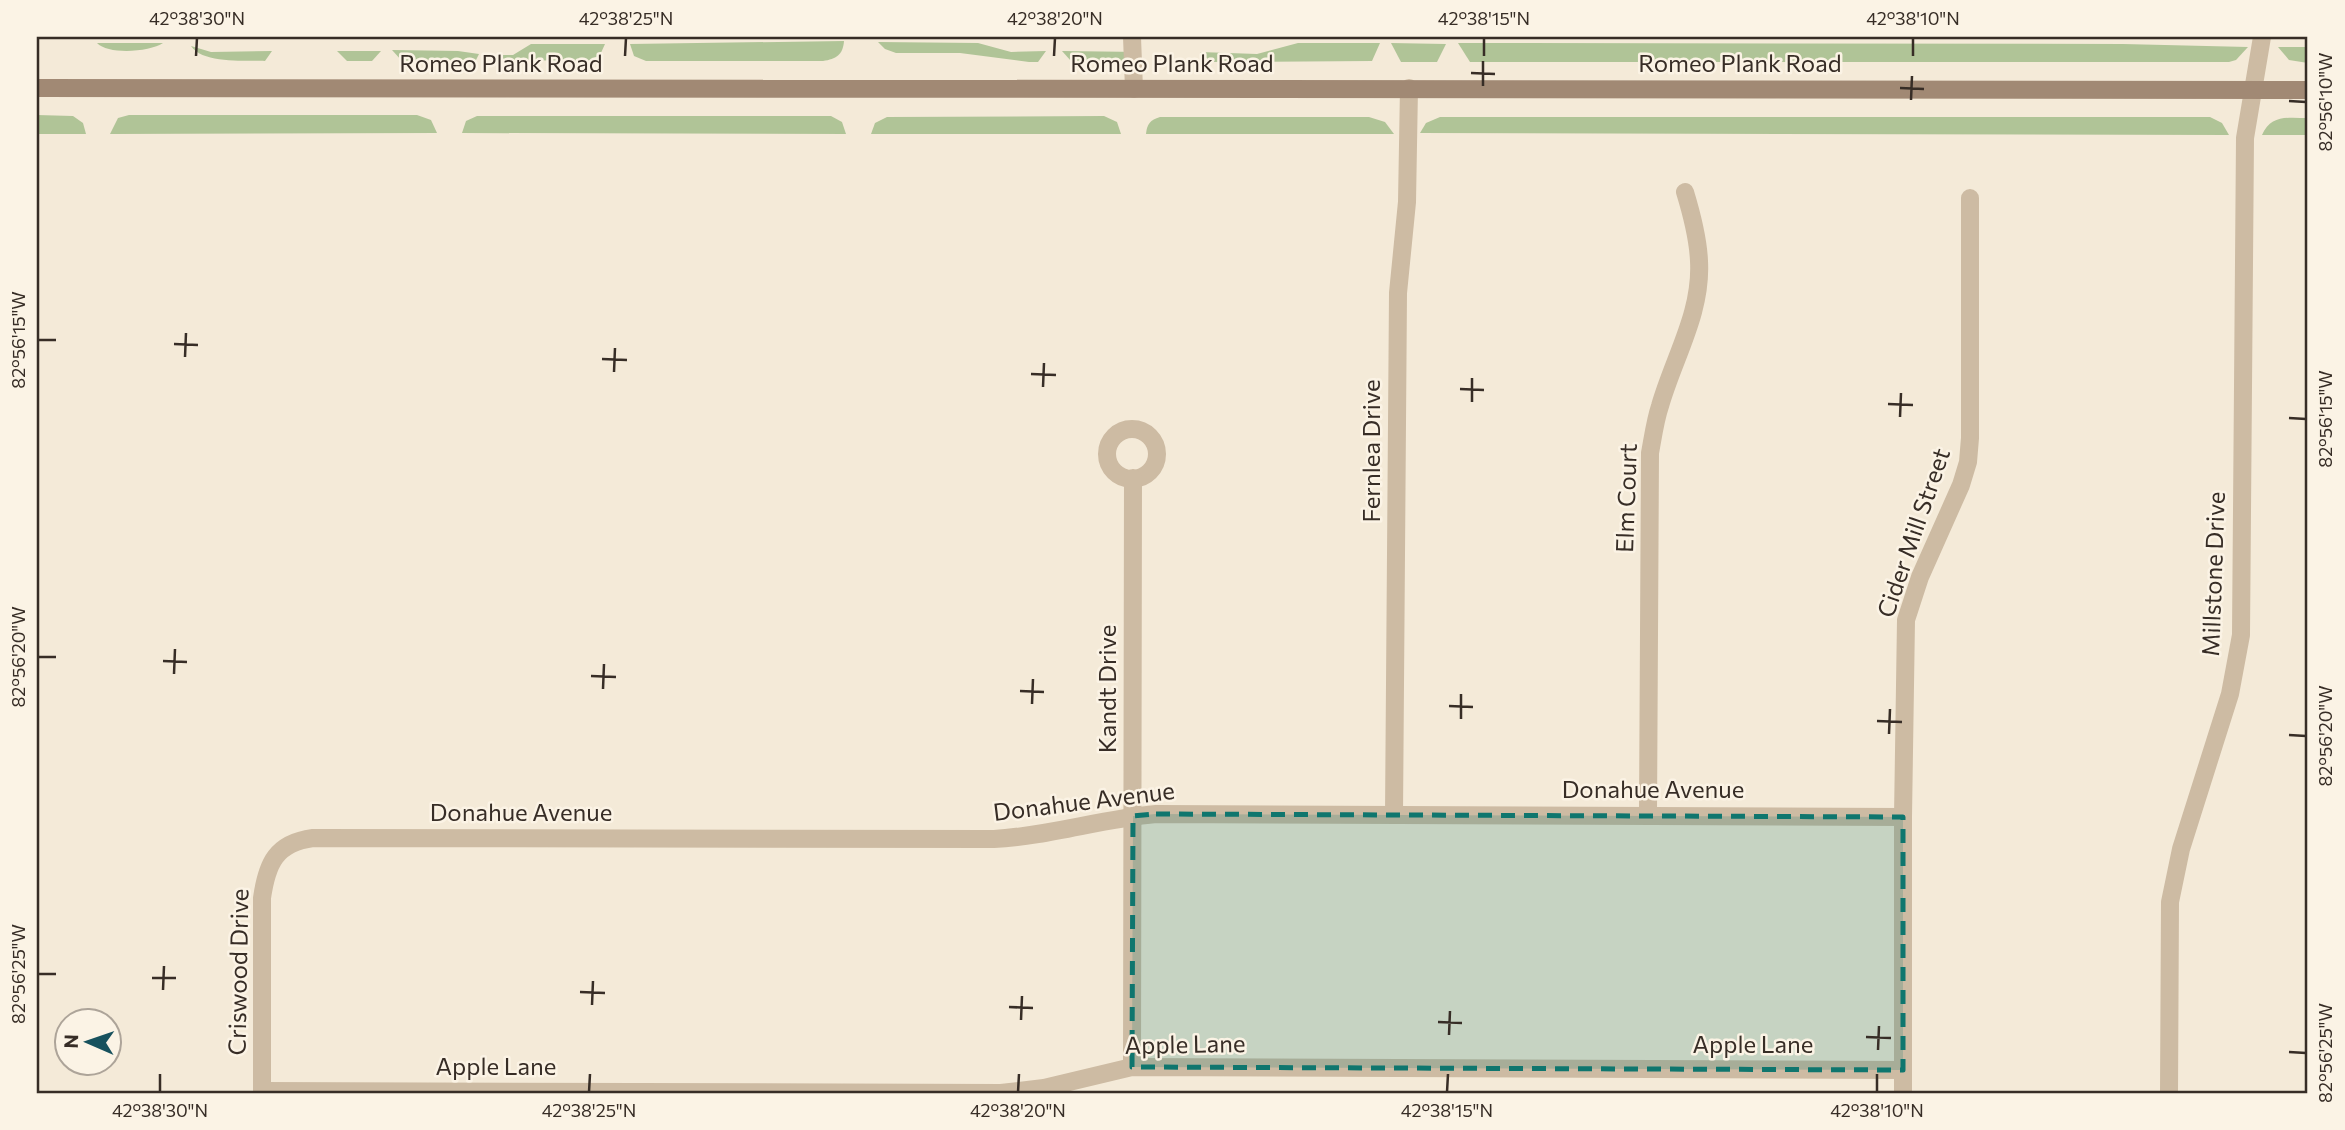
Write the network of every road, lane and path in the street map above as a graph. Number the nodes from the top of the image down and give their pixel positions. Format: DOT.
graph roads {
  1 [pos="1132,37"];
  2 [pos="2262,37"];
  3 [pos="37,88"];
  4 [pos="1409,88"];
  5 [pos="1134,89"];
  6 [pos="2253,90"];
  7 [pos="2308,90"];
  8 [pos="1685,192"];
  9 [pos="1970,198"];
  10 [pos="1133,478"];
  11 [pos="1648,814"];
  12 [pos="1394,815"];
  13 [pos="1133,816"];
  14 [pos="1903,817"];
  15 [pos="276,855"];
  16 [pos="1132,1067"];
  17 [pos="1902,1070"];
  18 [pos="262,1092"];
  19 [pos="869,1093"];
  20 [pos="1903,1093"];
  21 [pos="2169,1093"];
  1 -- 5 [label="street"];
  2 -- 6 [label="street, Millstone Drive"];
  3 -- 5 [label="main road, Romeo Plank Road"];
  4 -- 5 [label="main road, Romeo Plank Road"];
  4 -- 6 [label="main road, Romeo Plank Road"];
  4 -- 12 [label="street, Fernlea Drive"];
  6 -- 7 [label="main road, Romeo Plank Road"];
  6 -- 21 [label="street, Millstone Drive"];
  8 -- 11 [label="street, Elm Court"];
  9 -- 14 [label="street, Cider Mill Street"];
  10 -- 13 [label="street, Kandt Drive"];
  11 -- 12 [label="street, Donahue Avenue"];
  11 -- 14 [label="street, Donahue Avenue"];
  12 -- 13 [label="street, Donahue Avenue"];
  13 -- 15 [label="street, Donahue Avenue"];
  13 -- 16 [label="street, Kandt Drive"];
  14 -- 17 [label="street, Cider Mill Street"];
  15 -- 18 [label="street, Criswood Drive"];
  16 -- 17 [label="street, Apple Lane"];
  16 -- 19 [label="street, Apple Lane"];
  17 -- 20 [label="street, Cider Mill Street"];
  18 -- 19 [label="street, Apple Lane"];
}
